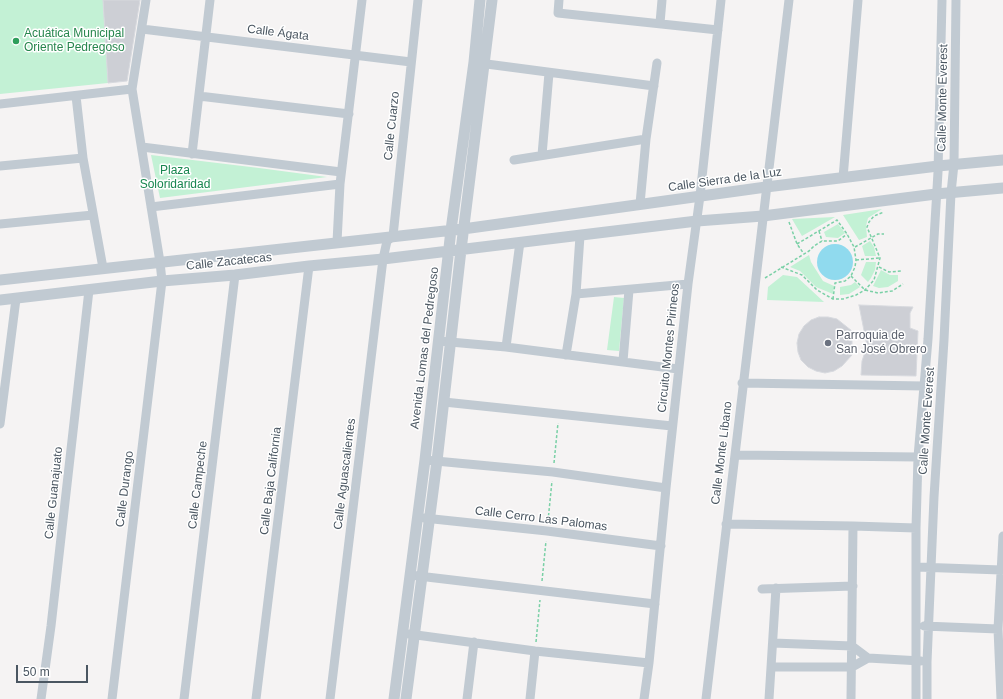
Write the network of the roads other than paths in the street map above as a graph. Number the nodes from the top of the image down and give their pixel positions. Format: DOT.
graph roads {
  1 [pos="146,0"];
  2 [pos="210,0"];
  3 [pos="362,0"];
  4 [pos="418,0"];
  5 [pos="480,0"];
  6 [pos="492,0"];
  7 [pos="559,0"];
  8 [pos="662,0"];
  9 [pos="721,0"];
  10 [pos="789,0"];
  11 [pos="858,0"];
  12 [pos="942,0"];
  13 [pos="956,0"];
  14 [pos="660,23"];
  15 [pos="142,28"];
  16 [pos="718,30"];
  17 [pos="205,36"];
  18 [pos="941,52"];
  19 [pos="956,52"];
  20 [pos="356,55"];
  21 [pos="411,62"];
  22 [pos="479,63"];
  23 [pos="657,63"];
  24 [pos="549,73"];
  25 [pos="654,86"];
  26 [pos="132,89"];
  27 [pos="76,96"];
  28 [pos="199,96"];
  29 [pos="0,104"];
  30 [pos="350,114"];
  31 [pos="646,139"];
  32 [pos="142,147"];
  33 [pos="192,154"];
  34 [pos="542,154"];
  35 [pos="83,158"];
  36 [pos="514,160"];
  37 [pos="1003,160"];
  38 [pos="0,166"];
  39 [pos="938,169"];
  40 [pos="954,169"];
  41 [pos="342,172"];
  42 [pos="843,178"];
  43 [pos="340,184"];
  44 [pos="1003,188"];
  45 [pos="952,190"];
  46 [pos="766,191"];
  47 [pos="936,191"];
  48 [pos="699,200"];
  49 [pos="640,204"];
  50 [pos="151,207"];
  51 [pos="764,213"];
  52 [pos="93,215"];
  53 [pos="697,219"];
  54 [pos="0,224"];
  55 [pos="463,228"];
  56 [pos="451,230"];
  57 [pos="580,236"];
  58 [pos="390,238"];
  59 [pos="337,242"];
  60 [pos="520,242"];
  61 [pos="455,247"];
  62 [pos="384,255"];
  63 [pos="309,266"];
  64 [pos="103,268"];
  65 [pos="161,271"];
  66 [pos="235,275"];
  67 [pos="0,280"];
  68 [pos="688,284"];
  69 [pos="89,290"];
  70 [pos="629,290"];
  71 [pos="576,294"];
  72 [pos="16,299"];
  73 [pos="0,300"];
  74 [pos="928,339"];
  75 [pos="944,340"];
  76 [pos="439,342"];
  77 [pos="451,342"];
  78 [pos="506,347"];
  79 [pos="566,355"];
  80 [pos="623,361"];
  81 [pos="678,369"];
  82 [pos="742,383"];
  83 [pos="924,386"];
  84 [pos="444,402"];
  85 [pos="0,424"];
  86 [pos="672,426"];
  87 [pos="735,455"];
  88 [pos="918,456"];
  89 [pos="425,460"];
  90 [pos="437,461"];
  91 [pos="666,488"];
  92 [pos="917,497"];
  93 [pos="934,497"];
  94 [pos="423,518"];
  95 [pos="726,524"];
  96 [pos="853,526"];
  97 [pos="916,528"];
  98 [pos="1003,536"];
  99 [pos="661,546"];
  100 [pos="917,567"];
  101 [pos="931,567"];
  102 [pos="1001,570"];
  103 [pos="416,576"];
  104 [pos="853,586"];
  105 [pos="776,588"];
  106 [pos="762,589"];
  107 [pos="655,604"];
  108 [pos="917,626"];
  109 [pos="929,626"];
  110 [pos="998,629"];
  111 [pos="408,634"];
  112 [pos="474,642"];
  113 [pos="773,643"];
  114 [pos="852,646"];
  115 [pos="535,650"];
  116 [pos="868,658"];
  117 [pos="916,661"];
  118 [pos="927,662"];
  119 [pos="649,663"];
  120 [pos="771,667"];
  121 [pos="852,667"];
  122 [pos="41,699"];
  123 [pos="112,699"];
  124 [pos="184,699"];
  125 [pos="256,699"];
  126 [pos="330,699"];
  127 [pos="394,699"];
  128 [pos="406,699"];
  129 [pos="467,699"];
  130 [pos="530,699"];
  131 [pos="644,699"];
  132 [pos="706,699"];
  133 [pos="769,699"];
  134 [pos="851,699"];
  135 [pos="916,699"];
  136 [pos="927,699"];
  137 [pos="1001,699"];
  1 -- 15 [label="street, Calle Durango"];
  2 -- 17 [label="street"];
  3 -- 20 [label="street"];
  4 -- 21 [label="street, Calle Cuarzo"];
  5 -- 22 [label="street, Avenida Lomas del Pedregoso"];
  6 -- 22 [label="street, Avenida Lomas del Pedregoso"];
  7 -- 14 [label="street"];
  8 -- 14 [label="street"];
  9 -- 16 [label="street, Circuito Montes Pirineos"];
  10 -- 46 [label="street"];
  11 -- 42 [label="street"];
  12 -- 18 [label="street, Calle Monte Everest"];
  13 -- 19 [label="street, Calle Monte Everest"];
  14 -- 16 [label="street"];
  15 -- 17 [label="street, Calle Ágata"];
  15 -- 26 [label="street, Calle Durango"];
  16 -- 48 [label="street, Circuito Montes Pirineos"];
  17 -- 20 [label="street, Calle Ágata"];
  17 -- 28 [label="street"];
  18 -- 19 [label="street"];
  18 -- 39 [label="street, Calle Monte Everest"];
  19 -- 40 [label="street, Calle Monte Everest"];
  20 -- 21 [label="street, Calle Ágata"];
  20 -- 30 [label="street"];
  21 -- 58 [label="street, Calle Cuarzo"];
  22 -- 24 [label="street"];
  22 -- 55 [label="street, Avenida Lomas del Pedregoso"];
  22 -- 56 [label="street, Avenida Lomas del Pedregoso"];
  23 -- 25 [label="street"];
  24 -- 25 [label="street"];
  24 -- 34 [label="street"];
  25 -- 31 [label="street"];
  26 -- 27 [label="street"];
  26 -- 32 [label="street, Calle Durango"];
  27 -- 29 [label="street"];
  27 -- 35 [label="street"];
  28 -- 30 [label="street"];
  28 -- 33 [label="street"];
  30 -- 41 [label="street"];
  31 -- 34 [label="street"];
  31 -- 49 [label="street"];
  32 -- 33 [label="street"];
  32 -- 50 [label="street, Calle Durango"];
  33 -- 41 [label="street"];
  34 -- 36 [label="street"];
  35 -- 38 [label="street"];
  35 -- 52 [label="street"];
  37 -- 40 [label="street, Calle Sierra de la Luz"];
  39 -- 40 [label="street, Calle Sierra de la Luz"];
  39 -- 42 [label="street, Calle Sierra de la Luz"];
  39 -- 47 [label="street, Calle Monte Everest"];
  40 -- 45 [label="street, Calle Monte Everest"];
  41 -- 43 [label="street"];
  42 -- 46 [label="street, Calle Sierra de la Luz"];
  43 -- 50 [label="street"];
  43 -- 59 [label="street"];
  44 -- 45 [label="street"];
  45 -- 47 [label="street"];
  45 -- 75 [label="street, Calle Monte Everest"];
  46 -- 48 [label="street, Calle Sierra de la Luz"];
  46 -- 51 [label="street, Calle Monte Líbano"];
  47 -- 51 [label="street"];
  47 -- 74 [label="street, Calle Monte Everest"];
  48 -- 49 [label="street, Calle Sierra de la Luz"];
  48 -- 53 [label="street, Circuito Montes Pirineos"];
  49 -- 55 [label="street, Calle Sierra de la Luz"];
  50 -- 65 [label="street, Calle Durango"];
  51 -- 53 [label="street"];
  51 -- 82 [label="street, Calle Monte Líbano"];
  52 -- 54 [label="street"];
  52 -- 64 [label="street"];
  53 -- 57 [label="street"];
  53 -- 68 [label="street, Circuito Montes Pirineos"];
  55 -- 56 [label="street, Calle Sierra de la Luz"];
  55 -- 61 [label="street, Avenida Lomas del Pedregoso"];
  56 -- 58 [label="street, Calle Zacatecas"];
  56 -- 61 [label="street, Avenida Lomas del Pedregoso"];
  57 -- 60 [label="street"];
  57 -- 71 [label="street"];
  58 -- 59 [label="street, Calle Zacatecas"];
  58 -- 62 [label="street, Calle Cuarzo"];
  59 -- 65 [label="street, Calle Zacatecas"];
  60 -- 61 [label="street"];
  60 -- 78 [label="street"];
  61 -- 62 [label="street, Calle Zacatecas"];
  61 -- 76 [label="street, Avenida Lomas del Pedregoso"];
  61 -- 77 [label="street, Avenida Lomas del Pedregoso"];
  62 -- 63 [label="street, Calle Zacatecas"];
  62 -- 126 [label="street, Calle Aguascalientes"];
  63 -- 66 [label="street, Calle Zacatecas"];
  63 -- 125 [label="street, Calle Baja California"];
  64 -- 65 [label="street, Calle Zacatecas"];
  64 -- 67 [label="street, Calle Zacatecas"];
  65 -- 66 [label="street, Calle Zacatecas"];
  65 -- 69 [label="street, Calle Zacatecas"];
  65 -- 123 [label="street, Calle Durango"];
  66 -- 124 [label="street, Calle Campeche"];
  68 -- 70 [label="street"];
  68 -- 81 [label="street, Circuito Montes Pirineos"];
  69 -- 72 [label="street, Calle Zacatecas"];
  69 -- 122 [label="street, Calle Guanajuato"];
  70 -- 71 [label="street"];
  70 -- 80 [label="street"];
  71 -- 79 [label="street"];
  72 -- 73 [label="street, Calle Zacatecas"];
  72 -- 85 [label="street"];
  74 -- 75 [label="street"];
  74 -- 83 [label="street, Calle Monte Everest"];
  75 -- 93 [label="street, Calle Monte Everest"];
  76 -- 77 [label="street"];
  76 -- 89 [label="street, Avenida Lomas del Pedregoso"];
  77 -- 78 [label="street"];
  77 -- 84 [label="street, Avenida Lomas del Pedregoso"];
  78 -- 79 [label="street"];
  79 -- 80 [label="street"];
  80 -- 81 [label="street"];
  81 -- 86 [label="street, Circuito Montes Pirineos"];
  82 -- 83 [label="street"];
  82 -- 87 [label="street, Calle Monte Líbano"];
  83 -- 88 [label="street, Calle Monte Everest"];
  84 -- 86 [label="street"];
  84 -- 90 [label="street, Avenida Lomas del Pedregoso"];
  86 -- 91 [label="street, Circuito Montes Pirineos"];
  87 -- 88 [label="street"];
  87 -- 95 [label="street, Calle Monte Líbano"];
  88 -- 92 [label="street, Calle Monte Everest"];
  89 -- 90 [label="street"];
  89 -- 94 [label="street, Avenida Lomas del Pedregoso"];
  90 -- 91 [label="street"];
  90 -- 94 [label="street, Avenida Lomas del Pedregoso"];
  91 -- 99 [label="street, Circuito Montes Pirineos"];
  92 -- 93 [label="street"];
  92 -- 97 [label="street, Calle Monte Everest"];
  93 -- 101 [label="street, Calle Monte Everest"];
  94 -- 99 [label="street, Calle Cerro Las Palomas"];
  94 -- 103 [label="street, Avenida Lomas del Pedregoso"];
  95 -- 96 [label="street"];
  95 -- 132 [label="street, Calle Monte Líbano"];
  96 -- 97 [label="street"];
  96 -- 104 [label="street"];
  97 -- 100 [label="street, Calle Monte Everest"];
  98 -- 102 [label="street"];
  99 -- 107 [label="street, Circuito Montes Pirineos"];
  100 -- 101 [label="street"];
  100 -- 108 [label="street, Calle Monte Everest"];
  101 -- 102 [label="street"];
  101 -- 109 [label="street, Calle Monte Everest"];
  102 -- 110 [label="street"];
  103 -- 107 [label="street"];
  103 -- 111 [label="street, Avenida Lomas del Pedregoso"];
  104 -- 105 [label="street"];
  104 -- 114 [label="street"];
  105 -- 106 [label="street"];
  105 -- 113 [label="street"];
  107 -- 119 [label="street, Circuito Montes Pirineos"];
  108 -- 109 [label="street"];
  108 -- 117 [label="street, Calle Monte Everest"];
  109 -- 110 [label="street"];
  109 -- 118 [label="street, Calle Monte Everest"];
  110 -- 137 [label="street"];
  111 -- 112 [label="street"];
  111 -- 127 [label="street, Avenida Lomas del Pedregoso"];
  111 -- 128 [label="street, Avenida Lomas del Pedregoso"];
  112 -- 115 [label="street"];
  112 -- 129 [label="street"];
  113 -- 114 [label="street"];
  113 -- 120 [label="street"];
  114 -- 116 [label="street"];
  114 -- 121 [label="street"];
  115 -- 119 [label="street"];
  115 -- 130 [label="street"];
  116 -- 117 [label="street"];
  116 -- 121 [label="street"];
  117 -- 118 [label="street"];
  117 -- 135 [label="street, Calle Monte Everest"];
  118 -- 136 [label="street, Calle Monte Everest"];
  119 -- 131 [label="street, Circuito Montes Pirineos"];
  120 -- 121 [label="street"];
  120 -- 133 [label="street"];
  121 -- 134 [label="street"];
}
